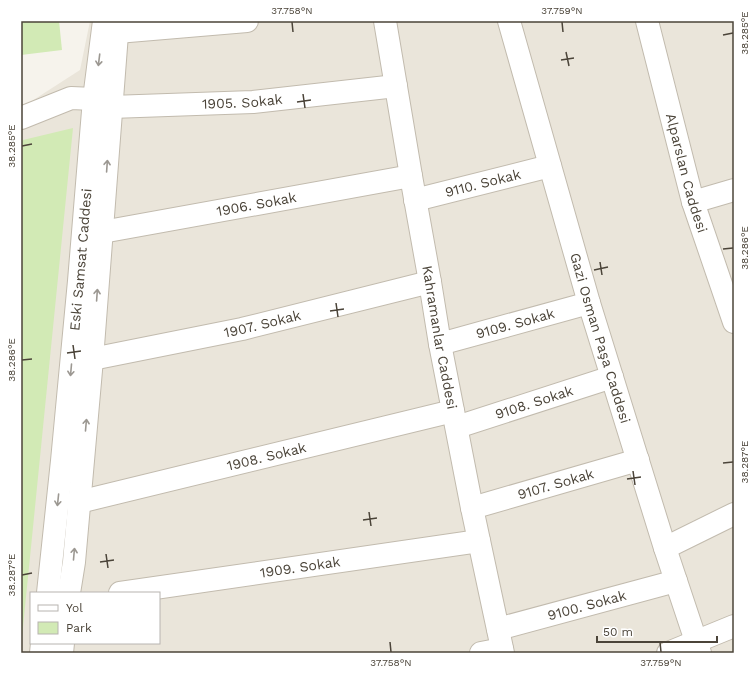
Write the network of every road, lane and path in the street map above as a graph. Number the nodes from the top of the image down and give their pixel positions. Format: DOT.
graph roads {
  1 [pos="247,21"];
  2 [pos="385,21"];
  3 [pos="509,21"];
  4 [pos="647,21"];
  5 [pos="113,25"];
  6 [pos="396,86"];
  7 [pos="102,103"];
  8 [pos="21,118"];
  9 [pos="550,166"];
  10 [pos="410,176"];
  11 [pos="734,190"];
  12 [pos="415,200"];
  13 [pos="693,202"];
  14 [pos="102,232"];
  15 [pos="430,282"];
  16 [pos="589,303"];
  17 [pos="734,322"];
  18 [pos="440,344"];
  19 [pos="92,359"];
  20 [pos="612,377"];
  21 [pos="455,419"];
  22 [pos="638,460"];
  23 [pos="79,502"];
  24 [pos="472,508"];
  25 [pos="734,514"];
  26 [pos="479,541"];
  27 [pos="665,548"];
  28 [pos="676,581"];
  29 [pos="48,592"];
  30 [pos="69,592"];
  31 [pos="127,592"];
  32 [pos="734,626"];
  33 [pos="501,644"];
  34 [pos="698,647"];
  35 [pos="481,653"];
  36 [pos="668,653"];
  1 -- 5 [label="street"];
  2 -- 6 [label="street, Kahramanlar Caddesi"];
  3 -- 9 [label="street, Gazi Osman Paşa Caddesi"];
  4 -- 13 [label="street, Alparslan Caddesi"];
  5 -- 7 [label="street, Eski Samsat Caddesi"];
  6 -- 7 [label="street, 1905. Sokak"];
  6 -- 10 [label="street, Kahramanlar Caddesi"];
  7 -- 8 [label="street, 1905. Sokak"];
  14 -- 7 [label="street, Eski Samsat Caddesi, one-way"];
  7 -- 29 [label="street, Eski Samsat Caddesi, one-way"];
  9 -- 12 [label="street, 9110. Sokak"];
  9 -- 16 [label="street, Gazi Osman Paşa Caddesi"];
  10 -- 12 [label="street, Kahramanlar Caddesi"];
  10 -- 14 [label="street, 1906. Sokak"];
  11 -- 13 [label="street"];
  12 -- 15 [label="street, Kahramanlar Caddesi"];
  13 -- 17 [label="street, Alparslan Caddesi"];
  19 -- 14 [label="street, Eski Samsat Caddesi, one-way"];
  15 -- 18 [label="street, Kahramanlar Caddesi"];
  15 -- 19 [label="street, 1907. Sokak"];
  16 -- 18 [label="street, 9109. Sokak"];
  16 -- 20 [label="street, Gazi Osman Paşa Caddesi"];
  18 -- 21 [label="street, Kahramanlar Caddesi"];
  23 -- 19 [label="street, Eski Samsat Caddesi, one-way"];
  20 -- 21 [label="street, 9108. Sokak"];
  20 -- 22 [label="street, Gazi Osman Paşa Caddesi"];
  21 -- 23 [label="street, 1908. Sokak"];
  21 -- 24 [label="street, Kahramanlar Caddesi"];
  22 -- 24 [label="street, 9107. Sokak"];
  22 -- 27 [label="street, Gazi Osman Paşa Caddesi"];
  30 -- 23 [label="street, Eski Samsat Caddesi, one-way"];
  24 -- 26 [label="street, Kahramanlar Caddesi"];
  25 -- 27 [label="street"];
  26 -- 31 [label="street, 1909. Sokak"];
  26 -- 33 [label="street, Kahramanlar Caddesi"];
  27 -- 28 [label="street, Gazi Osman Paşa Caddesi"];
  28 -- 33 [label="street, 9100. Sokak"];
  28 -- 34 [label="street, Gazi Osman Paşa Caddesi"];
  32 -- 34 [label="street"];
  33 -- 35 [label="street, 9100. Sokak"];
  34 -- 36 [label="street"];
}
